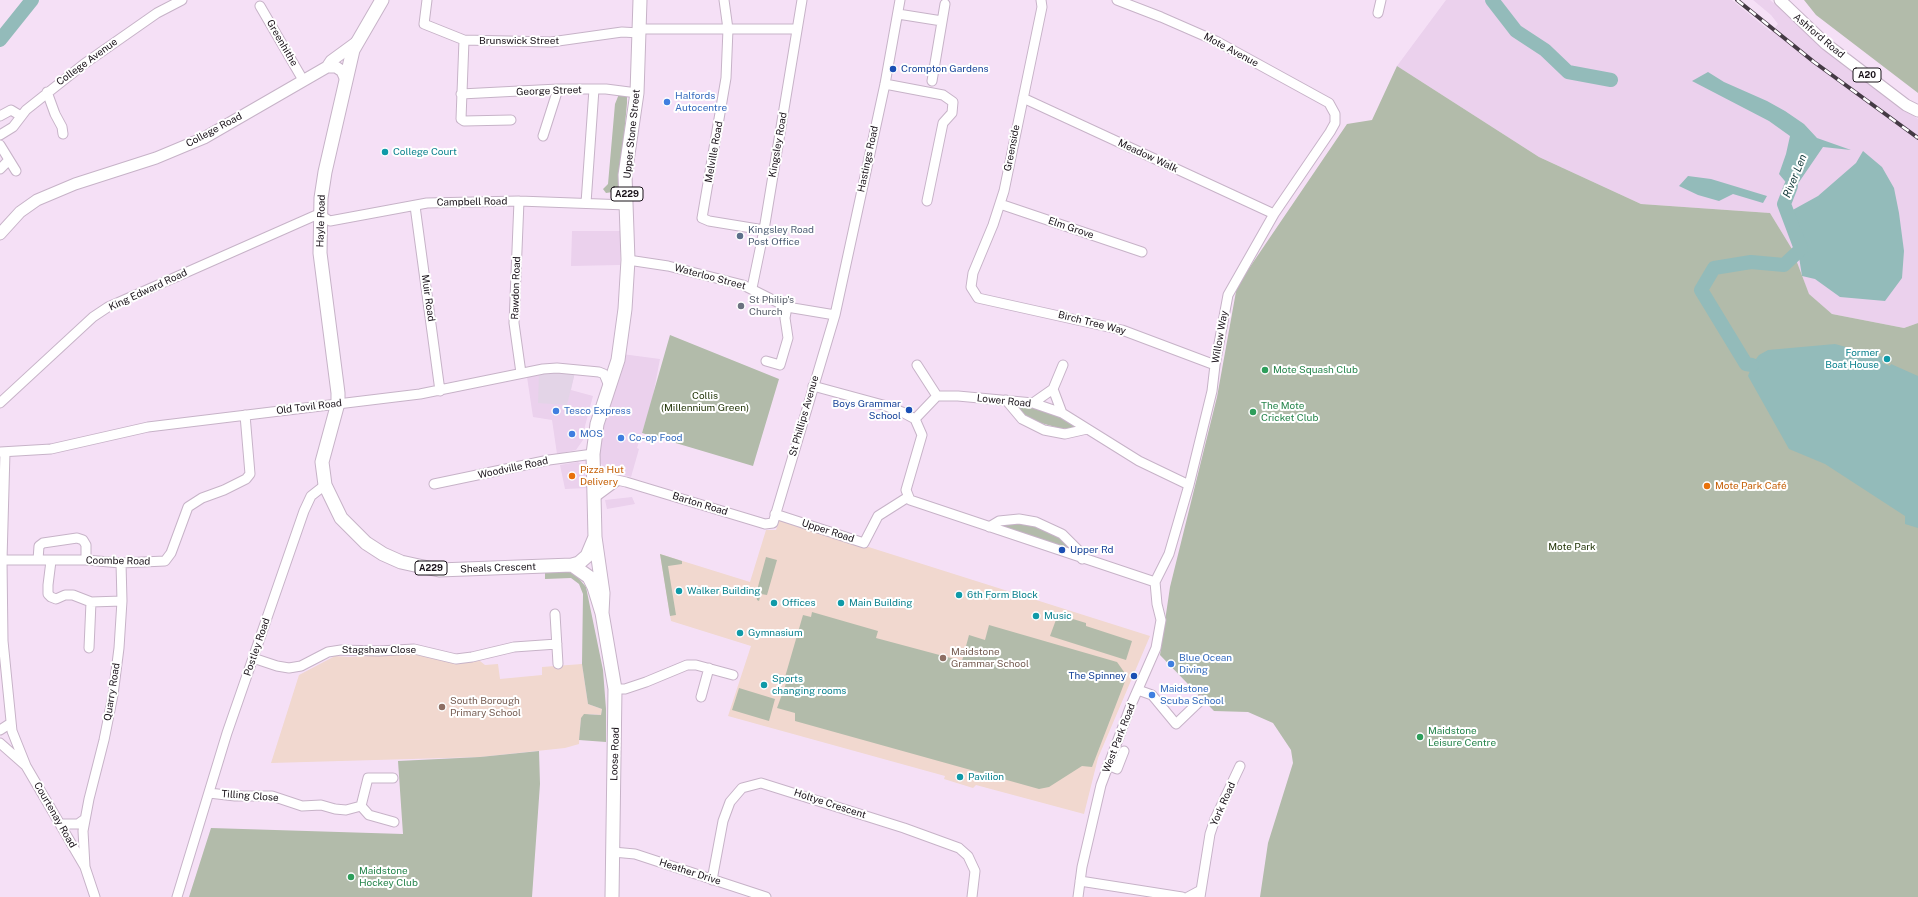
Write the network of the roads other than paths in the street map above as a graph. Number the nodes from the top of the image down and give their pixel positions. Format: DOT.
graph roads {
  1 [pos="182,0"];
  2 [pos="382,0"];
  3 [pos="427,0"];
  4 [pos="640,0"];
  5 [pos="724,0"];
  6 [pos="802,0"];
  7 [pos="900,0"];
  8 [pos="1117,0"];
  9 [pos="1381,0"];
  10 [pos="1780,0"];
  11 [pos="1044,2"];
  12 [pos="944,4"];
  13 [pos="260,6"];
  14 [pos="1378,13"];
  15 [pos="898,14"];
  16 [pos="942,21"];
  17 [pos="728,29"];
  18 [pos="797,29"];
  19 [pos="640,31"];
  20 [pos="464,40"];
  21 [pos="357,42"];
  22 [pos="327,67"];
  23 [pos="303,80"];
  24 [pos="346,80"];
  25 [pos="932,81"];
  26 [pos="885,84"];
  27 [pos="558,89"];
  28 [pos="594,89"];
  29 [pos="47,92"];
  30 [pos="637,93"];
  31 [pos="462,94"];
  32 [pos="1022,98"];
  33 [pos="1918,111"];
  34 [pos="1335,114"];
  35 [pos="0,116"];
  36 [pos="21,116"];
  37 [pos="511,120"];
  38 [pos="63,134"];
  39 [pos="0,136"];
  40 [pos="543,136"];
  41 [pos="0,145"];
  42 [pos="8,161"];
  43 [pos="0,169"];
  44 [pos="16,171"];
  45 [pos="519,201"];
  46 [pos="927,201"];
  47 [pos="586,203"];
  48 [pos="1000,204"];
  49 [pos="627,205"];
  50 [pos="415,206"];
  51 [pos="1274,214"];
  52 [pos="320,215"];
  53 [pos="764,230"];
  54 [pos="0,234"];
  55 [pos="1142,252"];
  56 [pos="628,260"];
  57 [pos="971,287"];
  58 [pos="752,288"];
  59 [pos="787,307"];
  60 [pos="834,316"];
  61 [pos="766,361"];
  62 [pos="1063,365"];
  63 [pos="1214,365"];
  64 [pos="917,366"];
  65 [pos="521,374"];
  66 [pos="609,386"];
  67 [pos="813,386"];
  68 [pos="1053,389"];
  69 [pos="440,390"];
  70 [pos="937,396"];
  71 [pos="1006,400"];
  72 [pos="0,403"];
  73 [pos="338,403"];
  74 [pos="1033,403"];
  75 [pos="1062,413"];
  76 [pos="245,414"];
  77 [pos="915,419"];
  78 [pos="1087,429"];
  79 [pos="2,452"];
  80 [pos="593,454"];
  81 [pos="594,476"];
  82 [pos="617,481"];
  83 [pos="434,484"];
  84 [pos="325,485"];
  85 [pos="1189,485"];
  86 [pos="908,497"];
  87 [pos="594,498"];
  88 [pos="775,514"];
  89 [pos="989,527"];
  90 [pos="595,537"];
  91 [pos="1082,559"];
  92 [pos="1,560"];
  93 [pos="38,560"];
  94 [pos="86,560"];
  95 [pos="51,561"];
  96 [pos="121,563"];
  97 [pos="572,565"];
  98 [pos="1155,582"];
  99 [pos="122,601"];
  100 [pos="91,602"];
  101 [pos="602,613"];
  102 [pos="555,614"];
  103 [pos="557,644"];
  104 [pos="89,648"];
  105 [pos="253,658"];
  106 [pos="558,664"];
  107 [pos="709,668"];
  108 [pos="733,675"];
  109 [pos="615,689"];
  110 [pos="1138,690"];
  111 [pos="700,697"];
  112 [pos="1201,700"];
  113 [pos="11,723"];
  114 [pos="0,730"];
  115 [pos="0,743"];
  116 [pos="1124,751"];
  117 [pos="1108,765"];
  118 [pos="26,766"];
  119 [pos="1240,766"];
  120 [pos="393,778"];
  121 [pos="209,793"];
  122 [pos="360,806"];
  123 [pos="85,819"];
  124 [pos="394,822"];
  125 [pos="60,824"];
  126 [pos="613,852"];
  127 [pos="84,867"];
  128 [pos="712,880"];
  129 [pos="1080,881"];
  130 [pos="1201,894"];
  131 [pos="95,897"];
  132 [pos="177,897"];
  133 [pos="612,897"];
  134 [pos="766,897"];
  135 [pos="972,897"];
  136 [pos="1078,897"];
  137 [pos="1182,897"];
  138 [pos="1188,897"];
  1 -- 29 [label="street, College Avenue"];
  2 -- 21 [label="highway, College Road / A229"];
  3 -- 20 [label="street, Brunswick Street"];
  4 -- 19 [label="highway, Upper Stone Street / A229"];
  5 -- 17 [label="street, Melville Road"];
  6 -- 18 [label="street, Kingsley Road"];
  7 -- 15 [label="street, Hastings Road"];
  8 -- 34 [label="street, Mote Avenue"];
  9 -- 14 [label="street"];
  10 -- 33 [label="main road, Ashford Road / A20"];
  11 -- 32 [label="street, Greenside"];
  12 -- 16 [label="street"];
  13 -- 23 [label="street, Greenhithe"];
  15 -- 16 [label="street"];
  15 -- 26 [label="street, Hastings Road"];
  16 -- 25 [label="street"];
  17 -- 18 [label="street, Brunswick Street"];
  17 -- 19 [label="street, Brunswick Street"];
  17 -- 53 [label="street, Melville Road"];
  18 -- 53 [label="street, Kingsley Road"];
  19 -- 20 [label="street, Brunswick Street"];
  19 -- 30 [label="highway, Upper Stone Street / A229"];
  20 -- 31 [label="street"];
  21 -- 22 [label="main road, College Road"];
  21 -- 24 [label="highway, Hayle Road / A229"];
  22 -- 23 [label="main road, College Road"];
  22 -- 24 [label="main road"];
  23 -- 54 [label="main road, College Road"];
  24 -- 52 [label="highway, Hayle Road / A229"];
  26 -- 46 [label="street"];
  26 -- 60 [label="street, Hastings Road"];
  27 -- 28 [label="street, George Street"];
  27 -- 31 [label="street, George Street"];
  27 -- 40 [label="street"];
  28 -- 30 [label="street, George Street"];
  28 -- 47 [label="street"];
  29 -- 36 [label="street, College Avenue"];
  29 -- 38 [label="street"];
  30 -- 49 [label="highway, Upper Stone Street / A229"];
  31 -- 37 [label="street"];
  32 -- 48 [label="street, Greenside"];
  32 -- 51 [label="street, Meadow Walk"];
  34 -- 51 [label="street, Willow Way"];
  35 -- 36 [label="street"];
  36 -- 39 [label="street, College Avenue"];
  41 -- 42 [label="street"];
  42 -- 43 [label="street"];
  42 -- 44 [label="street"];
  45 -- 47 [label="street, Campbell Road"];
  45 -- 50 [label="street, Campbell Road"];
  45 -- 65 [label="street, Rawdon Road"];
  47 -- 49 [label="street, Campbell Road"];
  48 -- 55 [label="street, Elm Grove"];
  48 -- 57 [label="street, Greenside"];
  49 -- 56 [label="highway, Upper Stone Street / A229"];
  50 -- 52 [label="street, Campbell Road"];
  50 -- 69 [label="street, Muir Road"];
  51 -- 63 [label="street, Willow Way"];
  52 -- 72 [label="street, King Edward Road"];
  52 -- 73 [label="highway, Hayle Road / A229"];
  53 -- 58 [label="street, Kingsley Road"];
  56 -- 58 [label="street, Waterloo Street"];
  56 -- 66 [label="highway, Upper Stone Street / A229"];
  57 -- 63 [label="street, Birch Tree Way"];
  58 -- 59 [label="street, Waterloo Street"];
  59 -- 60 [label="street, Waterloo Street"];
  59 -- 61 [label="street"];
  60 -- 67 [label="street, St Phillips Avenue"];
  62 -- 68 [label="street"];
  63 -- 85 [label="street, Willow Way"];
  64 -- 70 [label="street"];
  65 -- 66 [label="street, Old Tovil Road"];
  65 -- 69 [label="street, Old Tovil Road"];
  66 -- 80 [label="highway, Loose Road / A229"];
  67 -- 77 [label="street"];
  67 -- 88 [label="street, St Phillips Avenue"];
  68 -- 74 [label="street"];
  68 -- 75 [label="street"];
  69 -- 73 [label="street, Old Tovil Road"];
  70 -- 71 [label="street, Lower Road"];
  70 -- 77 [label="street"];
  71 -- 74 [label="street, Lower Road"];
  71 -- 78 [label="street"];
  73 -- 76 [label="street, Old Tovil Road"];
  73 -- 84 [label="highway, A229"];
  74 -- 75 [label="street, Lower Road"];
  75 -- 78 [label="street, Lower Road"];
  76 -- 79 [label="street, Old Tovil Road"];
  76 -- 96 [label="street, Coombe Road"];
  77 -- 86 [label="street"];
  78 -- 85 [label="street, Lower Road"];
  79 -- 92 [label="street"];
  80 -- 81 [label="highway, Loose Road / A229"];
  80 -- 83 [label="street, Woodville Road"];
  81 -- 82 [label="street, Barton Road"];
  81 -- 87 [label="highway, Loose Road / A229"];
  82 -- 87 [label="street"];
  82 -- 88 [label="street, Barton Road"];
  84 -- 97 [label="highway, Sheals Crescent / A229"];
  84 -- 105 [label="street, Postley Road"];
  85 -- 98 [label="street, Willow Way"];
  86 -- 88 [label="street, Upper Road"];
  86 -- 89 [label="street"];
  87 -- 90 [label="highway, Loose Road / A229"];
  89 -- 91 [label="street"];
  89 -- 91 [label="street"];
  90 -- 97 [label="highway, A229"];
  90 -- 101 [label="highway, Loose Road / A229"];
  91 -- 98 [label="street"];
  92 -- 93 [label="street, Coombe Road"];
  92 -- 113 [label="street"];
  93 -- 94 [label="street"];
  93 -- 95 [label="street, Coombe Road"];
  94 -- 95 [label="street, Coombe Road"];
  94 -- 96 [label="street, Coombe Road"];
  95 -- 100 [label="street"];
  96 -- 99 [label="street, Quarry Road"];
  97 -- 101 [label="highway, Loose Road / A229"];
  98 -- 110 [label="street, West Park Road"];
  99 -- 100 [label="street"];
  99 -- 123 [label="street, Quarry Road"];
  100 -- 104 [label="street"];
  101 -- 109 [label="highway, Loose Road / A229"];
  102 -- 103 [label="street"];
  103 -- 105 [label="street, Stagshaw Close"];
  103 -- 106 [label="street"];
  105 -- 121 [label="street, Postley Road"];
  107 -- 108 [label="street"];
  107 -- 109 [label="street"];
  107 -- 111 [label="street"];
  109 -- 126 [label="highway, Loose Road / A229"];
  110 -- 112 [label="street"];
  110 -- 117 [label="street, West Park Road"];
  113 -- 114 [label="street"];
  113 -- 118 [label="street"];
  115 -- 118 [label="street, Courtenay Road"];
  116 -- 117 [label="street"];
  117 -- 129 [label="street, West Park Road"];
  118 -- 125 [label="street, Courtenay Road"];
  119 -- 130 [label="street, York Road"];
  120 -- 122 [label="street"];
  121 -- 122 [label="street, Tilling Close"];
  121 -- 132 [label="street, Postley Road"];
  122 -- 124 [label="street"];
  123 -- 125 [label="street"];
  123 -- 127 [label="street, Quarry Road"];
  125 -- 127 [label="street, Courtenay Road"];
  126 -- 128 [label="street, Heather Drive"];
  126 -- 133 [label="highway, Loose Road / A229"];
  127 -- 131 [label="street, Courtenay Road"];
  128 -- 134 [label="street, Heather Drive"];
  128 -- 135 [label="street, Holtye Crescent"];
  129 -- 136 [label="street, West Park Road"];
  129 -- 137 [label="street"];
  130 -- 138 [label="street, York Road"];
}
